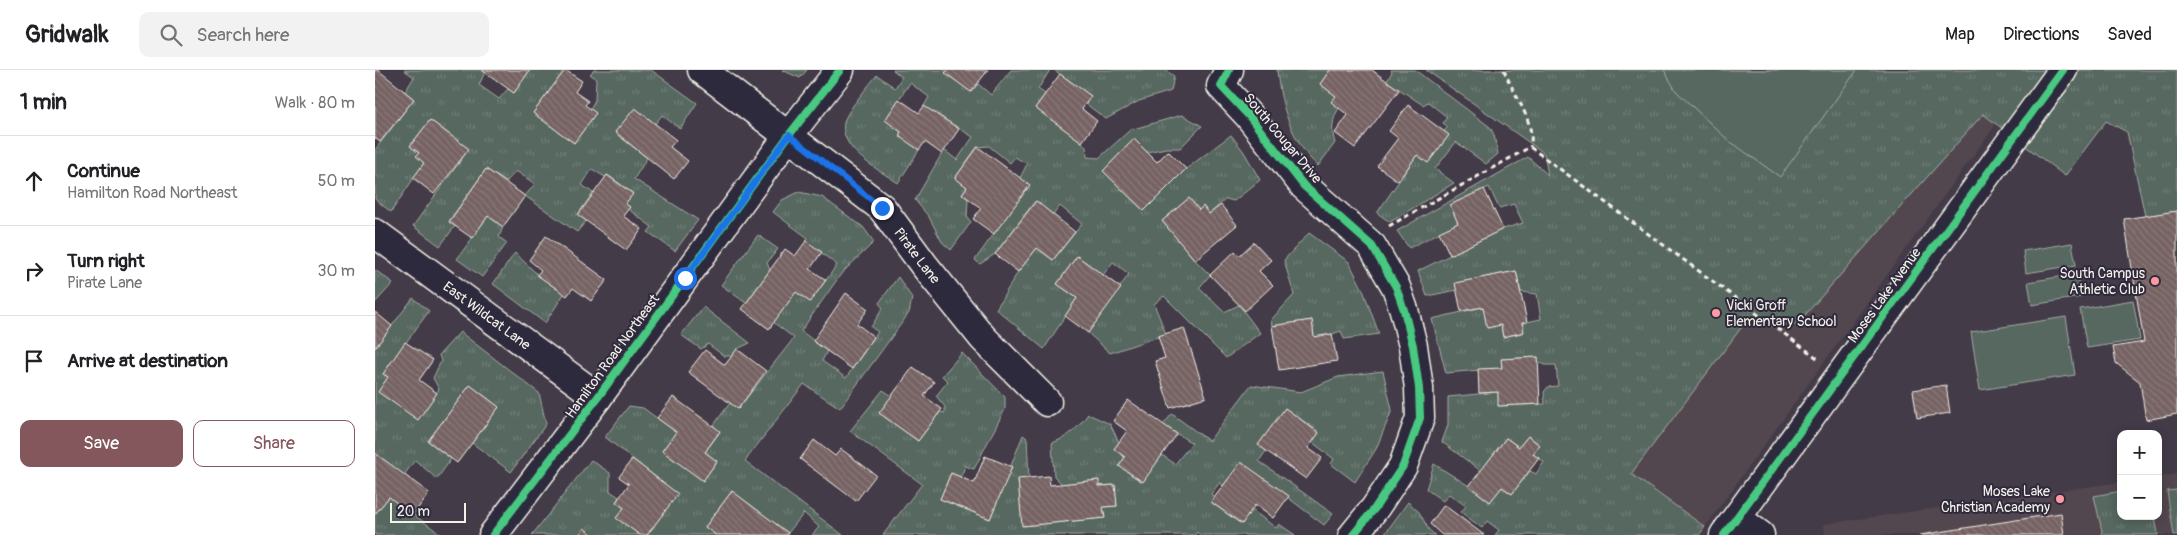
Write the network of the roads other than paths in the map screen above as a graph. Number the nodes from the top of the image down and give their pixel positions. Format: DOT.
graph roads {
  1 [pos="702,70"];
  2 [pos="840,70"];
  3 [pos="1229,70"];
  4 [pos="2063,70"];
  5 [pos="789,135"];
  6 [pos="375,233"];
  7 [pos="599,397"];
  8 [pos="1047,402"];
  9 [pos="1730,526"];
  10 [pos="493,535"];
  11 [pos="1353,535"];
  12 [pos="1760,535"];
  1 -- 5 [label="street, Pirate Lane"];
  2 -- 5 [label="street, Hamilton Road Northeast"];
  3 -- 11 [label="street, South Cougar Drive"];
  4 -- 9 [label="street, Moses Lake Avenue"];
  5 -- 7 [label="street, Hamilton Road Northeast"];
  5 -- 8 [label="street, Pirate Lane"];
  6 -- 7 [label="street, East Wildcat Lane"];
  7 -- 10 [label="street, Hamilton Road Northeast"];
  9 -- 12 [label="street"];
}
